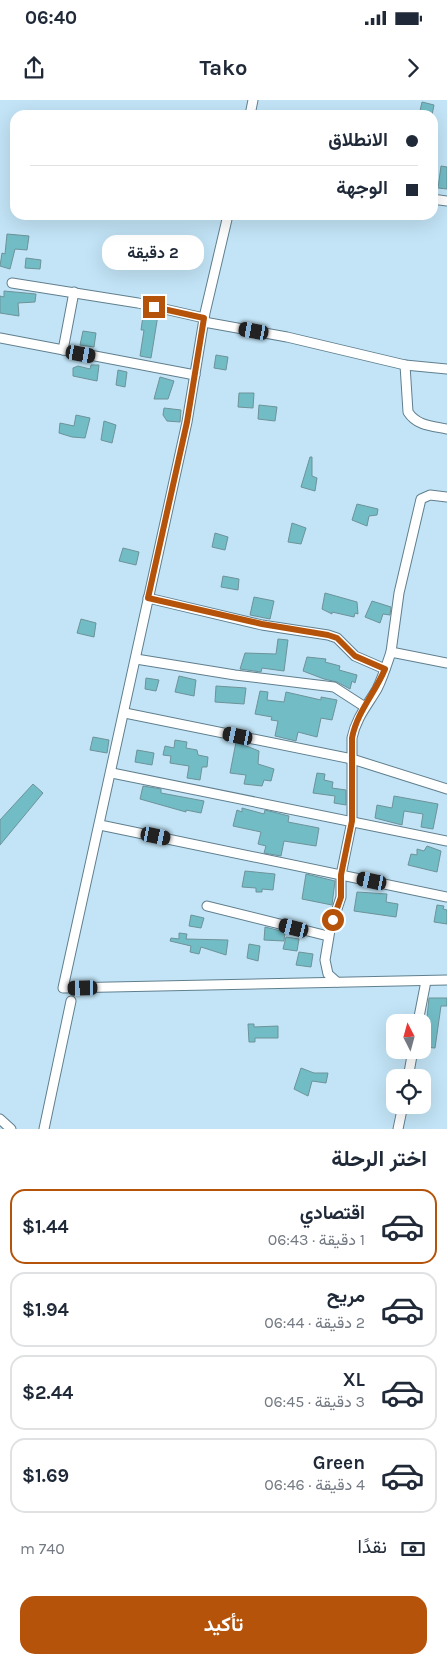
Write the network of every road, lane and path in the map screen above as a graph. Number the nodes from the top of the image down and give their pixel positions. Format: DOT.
graph roads {
  1 [pos="227,220"];
  2 [pos="12,283"];
  3 [pos="74,292"];
  4 [pos="204,320"];
  5 [pos="0,338"];
  6 [pos="63,350"];
  7 [pos="405,365"];
  8 [pos="447,370"];
  9 [pos="195,375"];
  10 [pos="447,429"];
  11 [pos="447,497"];
  12 [pos="148,598"];
  13 [pos="391,652"];
  14 [pos="136,659"];
  15 [pos="447,663"];
  16 [pos="385,669"];
  17 [pos="365,707"];
  18 [pos="125,713"];
  19 [pos="352,759"];
  20 [pos="112,773"];
  21 [pos="447,789"];
  22 [pos="352,821"];
  23 [pos="100,825"];
  24 [pos="447,841"];
  25 [pos="341,875"];
  26 [pos="447,897"];
  27 [pos="207,906"];
  28 [pos="328,936"];
  29 [pos="426,980"];
  30 [pos="447,980"];
  31 [pos="337,982"];
  32 [pos="71,1001"];
  33 [pos="420,1014"];
  34 [pos="401,1114"];
  35 [pos="0,1119"];
  36 [pos="11,1129"];
  37 [pos="44,1129"];
  38 [pos="398,1129"];
  1 -- 4 [label="street"];
  2 -- 3 [label="street"];
  3 -- 4 [label="street"];
  3 -- 6 [label="street"];
  4 -- 7 [label="street"];
  4 -- 9 [label="street"];
  5 -- 6 [label="street"];
  6 -- 9 [label="street"];
  7 -- 8 [label="street"];
  7 -- 10 [label="street"];
  9 -- 12 [label="street"];
  11 -- 13 [label="street"];
  12 -- 14 [label="street"];
  12 -- 16 [label="street"];
  13 -- 15 [label="street"];
  13 -- 16 [label="street"];
  14 -- 17 [label="street"];
  14 -- 18 [label="street"];
  16 -- 17 [label="street"];
  17 -- 19 [label="street"];
  18 -- 19 [label="street"];
  18 -- 20 [label="street"];
  19 -- 21 [label="street"];
  19 -- 22 [label="street"];
  20 -- 22 [label="street"];
  20 -- 23 [label="street"];
  22 -- 24 [label="street"];
  22 -- 25 [label="street"];
  23 -- 25 [label="street"];
  23 -- 31 [label="street"];
  25 -- 26 [label="street"];
  25 -- 28 [label="street"];
  27 -- 28 [label="street"];
  28 -- 31 [label="street"];
  29 -- 30 [label="street"];
  29 -- 31 [label="street"];
  29 -- 33 [label="street"];
  32 -- 37 [label="street"];
  34 -- 38 [label="street"];
  35 -- 36 [label="street"];
}
